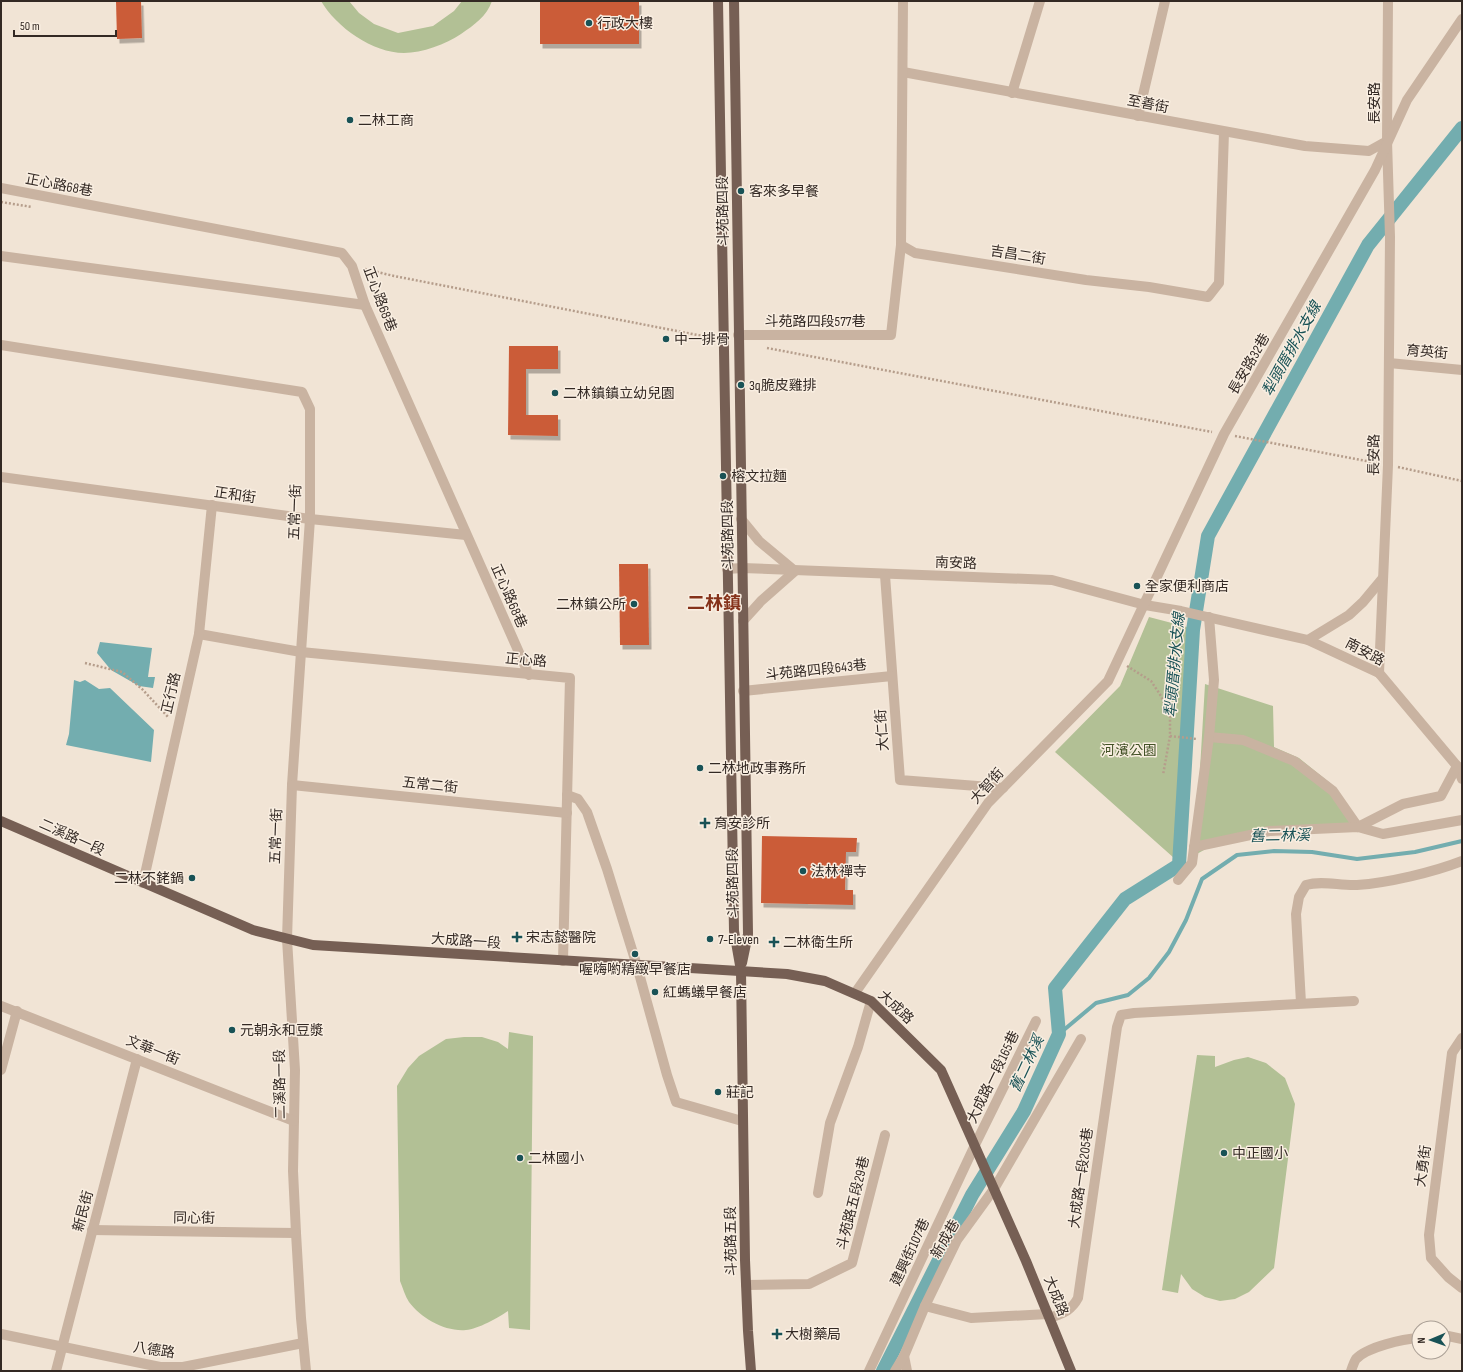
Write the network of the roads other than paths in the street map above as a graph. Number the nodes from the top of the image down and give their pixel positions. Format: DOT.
graph roads {
  1 [pos="718,1"];
  2 [pos="734,1"];
  3 [pos="903,1"];
  4 [pos="1040,1"];
  5 [pos="1166,1"];
  6 [pos="1388,1"];
  7 [pos="1462,19"];
  8 [pos="903,72"];
  9 [pos="1012,93"];
  10 [pos="1138,116"];
  11 [pos="1224,132"];
  12 [pos="1387,141"];
  13 [pos="1,188"];
  14 [pos="901,245"];
  15 [pos="1,256"];
  16 [pos="365,305"];
  17 [pos="738,335"];
  18 [pos="1,346"];
  19 [pos="1389,363"];
  20 [pos="1462,370"];
  21 [pos="1,477"];
  22 [pos="212,505"];
  23 [pos="310,519"];
  24 [pos="742,519"];
  25 [pos="466,535"];
  26 [pos="742,568"];
  27 [pos="727,569"];
  28 [pos="795,571"];
  29 [pos="885,574"];
  30 [pos="1383,578"];
  31 [pos="1145,605"];
  32 [pos="1210,617"];
  33 [pos="743,621"];
  34 [pos="199,634"];
  35 [pos="1308,640"];
  36 [pos="301,652"];
  37 [pos="1379,673"];
  38 [pos="528,675"];
  39 [pos="892,676"];
  40 [pos="743,691"];
  41 [pos="1209,737"];
  42 [pos="1457,766"];
  43 [pos="1462,779"];
  44 [pos="292,785"];
  45 [pos="1003,788"];
  46 [pos="567,795"];
  47 [pos="567,813"];
  48 [pos="1462,820"];
  49 [pos="1,821"];
  50 [pos="1358,827"];
  51 [pos="1194,847"];
  52 [pos="1462,861"];
  53 [pos="1178,880"];
  54 [pos="143,883"];
  55 [pos="287,939"];
  56 [pos="563,961"];
  57 [pos="637,966"];
  58 [pos="740,971"];
  59 [pos="855,993"];
  60 [pos="871,1001"];
  61 [pos="1354,1001"];
  62 [pos="1301,1003"];
  63 [pos="1,1006"];
  64 [pos="17,1012"];
  65 [pos="1036,1021"];
  66 [pos="1462,1038"];
  67 [pos="1081,1039"];
  68 [pos="137,1059"];
  69 [pos="1,1070"];
  70 [pos="742,1109"];
  71 [pos="294,1121"];
  72 [pos="742,1121"];
  73 [pos="885,1135"];
  74 [pos="975,1145"];
  75 [pos="994,1189"];
  76 [pos="818,1193"];
  77 [pos="92,1230"];
  78 [pos="296,1233"];
  79 [pos="746,1285"];
  80 [pos="1462,1288"];
  81 [pos="925,1306"];
  82 [pos="1049,1316"];
  83 [pos="1,1334"];
  84 [pos="1451,1337"];
  85 [pos="1411,1338"];
  86 [pos="1462,1340"];
  87 [pos="304,1343"];
  88 [pos="62,1348"];
  89 [pos="904,1356"];
  90 [pos="56,1371"];
  91 [pos="306,1371"];
  92 [pos="751,1371"];
  93 [pos="869,1371"];
  94 [pos="896,1371"];
  95 [pos="907,1371"];
  96 [pos="1071,1371"];
  97 [pos="1351,1371"];
  1 -- 27 [label="main road, 斗苑路四段"];
  2 -- 17 [label="main road, 斗苑路四段"];
  3 -- 8 [label="street"];
  4 -- 9 [label="street"];
  5 -- 10 [label="street"];
  6 -- 12 [label="street, 長安路"];
  7 -- 12 [label="street, 長安路32巷"];
  8 -- 9 [label="street, 至善街"];
  8 -- 14 [label="street"];
  9 -- 10 [label="street, 至善街"];
  10 -- 11 [label="street, 至善街"];
  11 -- 12 [label="street, 至善街"];
  11 -- 14 [label="street, 吉昌二街"];
  12 -- 19 [label="street, 長安路"];
  12 -- 31 [label="street, 長安路32巷"];
  13 -- 16 [label="street, 正心路68巷"];
  14 -- 17 [label="street, 斗苑路四段577巷"];
  15 -- 16 [label="street"];
  16 -- 25 [label="street, 正心路68巷"];
  17 -- 24 [label="main road, 斗苑路四段"];
  18 -- 23 [label="street, 五常一街"];
  19 -- 20 [label="street, 育英街"];
  19 -- 30 [label="street, 長安路"];
  21 -- 22 [label="street, 正和街"];
  22 -- 23 [label="street, 正和街"];
  22 -- 34 [label="street, 正行路"];
  23 -- 25 [label="street, 正和街"];
  23 -- 36 [label="street, 五常一街"];
  24 -- 26 [label="main road, 斗苑路四段"];
  24 -- 28 [label="street"];
  25 -- 38 [label="street, 正心路68巷"];
  26 -- 27 [label="street, 南安路"];
  26 -- 28 [label="street, 南安路"];
  26 -- 33 [label="main road, 斗苑路四段"];
  27 -- 58 [label="main road, 斗苑路四段"];
  28 -- 29 [label="street, 南安路"];
  28 -- 33 [label="street"];
  29 -- 31 [label="street, 南安路"];
  29 -- 39 [label="street, 大仁街"];
  30 -- 35 [label="street"];
  30 -- 37 [label="street, 長安路"];
  31 -- 32 [label="street, 南安路"];
  31 -- 45 [label="street, 大智街"];
  32 -- 35 [label="street, 南安路"];
  32 -- 41 [label="street"];
  33 -- 40 [label="main road, 斗苑路四段"];
  34 -- 36 [label="street, 正心路"];
  34 -- 54 [label="street, 正行路"];
  35 -- 37 [label="street, 南安路"];
  36 -- 38 [label="street, 正心路"];
  36 -- 44 [label="street, 五常一街"];
  37 -- 42 [label="street, 南安路"];
  38 -- 46 [label="street, 正心路"];
  39 -- 40 [label="street, 斗苑路四段643巷"];
  39 -- 45 [label="street, 大仁街"];
  40 -- 58 [label="main road, 斗苑路四段"];
  41 -- 50 [label="street"];
  41 -- 51 [label="street"];
  42 -- 43 [label="street, 南安路"];
  42 -- 50 [label="street"];
  44 -- 47 [label="street, 五常二街"];
  44 -- 55 [label="street, 五常一街"];
  45 -- 59 [label="street, 大智街"];
  46 -- 47 [label="street, 正心路"];
  46 -- 57 [label="street"];
  47 -- 56 [label="street, 正心路"];
  48 -- 50 [label="street"];
  49 -- 54 [label="main road, 二溪路一段"];
  50 -- 51 [label="street"];
  51 -- 53 [label="street"];
  52 -- 62 [label="street"];
  54 -- 55 [label="main road, 二溪路一段"];
  55 -- 56 [label="main road, 大成路一段"];
  55 -- 71 [label="street, 二溪路一段"];
  56 -- 57 [label="main road, 大成路一段"];
  57 -- 58 [label="main road, 大成路一段"];
  57 -- 72 [label="street"];
  58 -- 59 [label="main road, 大成路"];
  58 -- 70 [label="main road, 斗苑路四段"];
  59 -- 60 [label="main road, 大成路"];
  60 -- 74 [label="main road, 大成路"];
  60 -- 76 [label="street"];
  61 -- 62 [label="street"];
  62 -- 82 [label="street, 大成路一段205巷"];
  63 -- 64 [label="street, 文華一街"];
  64 -- 68 [label="street, 文華一街"];
  64 -- 69 [label="street"];
  65 -- 74 [label="street, 大成路一段165巷"];
  66 -- 80 [label="street, 大勇街"];
  67 -- 75 [label="street, 新成巷"];
  68 -- 71 [label="street, 文華一街"];
  68 -- 77 [label="street, 新民街"];
  70 -- 72 [label="main road, 斗苑路五段"];
  71 -- 78 [label="street, 二溪路一段"];
  72 -- 79 [label="main road, 斗苑路五段"];
  73 -- 79 [label="street, 斗苑路五段29巷"];
  74 -- 75 [label="main road, 大成路"];
  74 -- 93 [label="street, 建興街107巷"];
  75 -- 81 [label="street, 新成巷"];
  75 -- 82 [label="main road, 大成路"];
  77 -- 78 [label="street, 同心街"];
  77 -- 88 [label="street, 新民街"];
  78 -- 87 [label="street, 二溪路一段"];
  79 -- 92 [label="main road, 斗苑路五段"];
  81 -- 82 [label="street"];
  81 -- 89 [label="street, 新成巷"];
  82 -- 96 [label="main road, 大成路"];
  83 -- 88 [label="street, 八德路"];
  84 -- 86 [label="street"];
  85 -- 97 [label="street"];
  87 -- 88 [label="street, 八德路"];
  87 -- 91 [label="street, 二溪路一段"];
  88 -- 90 [label="street, 新民街"];
  89 -- 94 [label="street, 新成巷"];
  89 -- 95 [label="street"];
}
